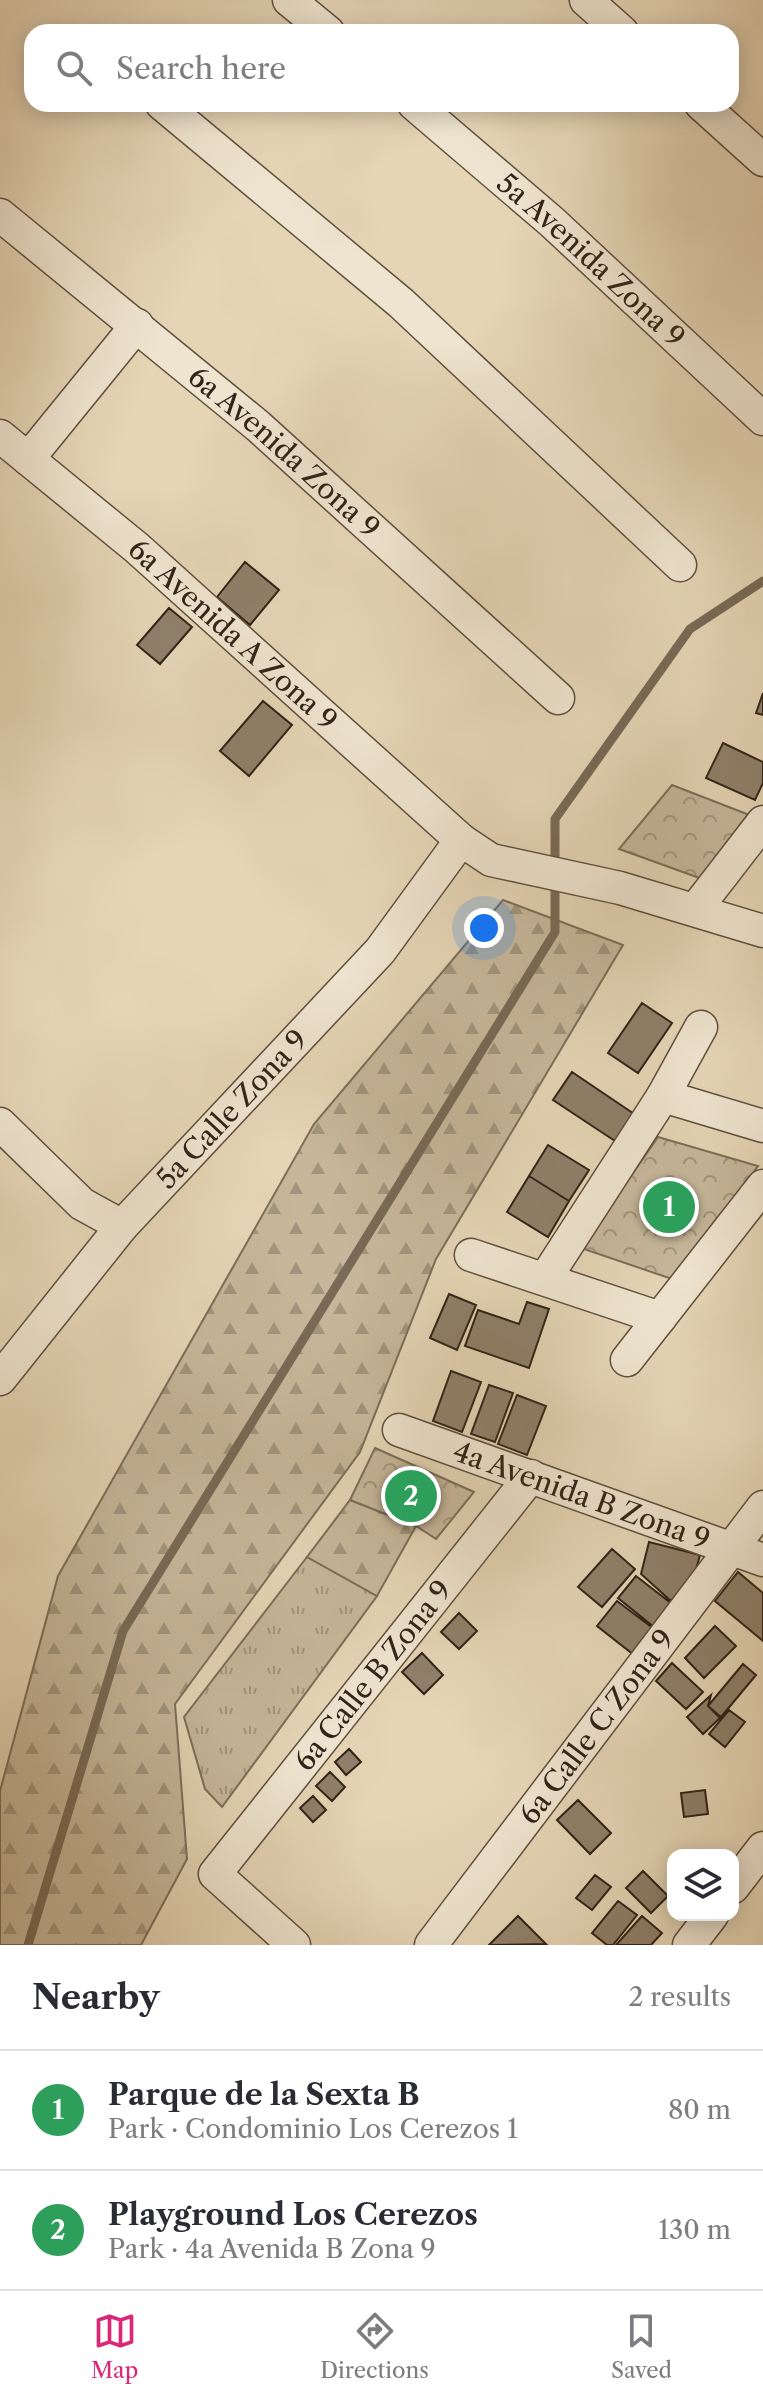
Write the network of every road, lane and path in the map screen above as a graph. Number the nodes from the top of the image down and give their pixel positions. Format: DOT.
graph roads {
  1 [pos="289,0"];
  2 [pos="586,0"];
  3 [pos="318,24"];
  4 [pos="613,24"];
  5 [pos="172,112"];
  6 [pos="423,112"];
  7 [pos="710,112"];
  8 [pos="763,160"];
  9 [pos="0,215"];
  10 [pos="137,325"];
  11 [pos="763,419"];
  12 [pos="0,436"];
  13 [pos="28,459"];
  14 [pos="680,565"];
  15 [pos="558,698"];
  16 [pos="763,822"];
  17 [pos="461,840"];
  18 [pos="695,910"];
  19 [pos="763,931"];
  20 [pos="701,1027"];
  21 [pos="663,1096"];
  22 [pos="0,1124"];
  23 [pos="763,1126"];
  24 [pos="763,1186"];
  25 [pos="122,1226"];
  26 [pos="471,1255"];
  27 [pos="545,1279"];
  28 [pos="660,1318"];
  29 [pos="627,1360"];
  30 [pos="0,1379"];
  31 [pos="399,1430"];
  32 [pos="531,1476"];
  33 [pos="763,1507"];
  34 [pos="734,1546"];
  35 [pos="763,1560"];
  36 [pos="763,1848"];
  37 [pos="739,1879"];
  38 [pos="707,1921"];
  39 [pos="294,1945"];
  40 [pos="431,1945"];
  41 [pos="689,1945"];
  1 -- 3 [label="street"];
  2 -- 4 [label="street"];
  5 -- 14 [label="street"];
  6 -- 11 [label="street, 5a Avenida Zona 9"];
  7 -- 8 [label="street"];
  9 -- 10 [label="street, 6a Avenida Zona 9"];
  10 -- 13 [label="street"];
  10 -- 15 [label="street, 6a Avenida Zona 9"];
  12 -- 13 [label="street, 6a Avenida A Zona 9"];
  13 -- 17 [label="street, 6a Avenida A Zona 9"];
  16 -- 18 [label="street"];
  17 -- 18 [label="street, 6a Avenida A Zona 9"];
  17 -- 25 [label="street, 5a Calle Zona 9"];
  18 -- 19 [label="street"];
  20 -- 21 [label="street"];
  21 -- 23 [label="street"];
  21 -- 27 [label="street"];
  22 -- 25 [label="street"];
  24 -- 28 [label="street"];
  25 -- 30 [label="street, 5a Calle Zona 9"];
  26 -- 27 [label="street"];
  27 -- 28 [label="street"];
  28 -- 29 [label="street"];
  31 -- 32 [label="street, 4a Avenida B Zona 9"];
  32 -- 34 [label="street, 4a Avenida B Zona 9"];
  32 -- 39 [label="street, 6a Calle B Zona 9"];
  33 -- 34 [label="street, 6a Calle C Zona 9"];
  34 -- 35 [label="street, 4a Avenida B Zona 9"];
  34 -- 40 [label="street, 6a Calle C Zona 9"];
  36 -- 37 [label="street"];
  38 -- 41 [label="street"];
}
